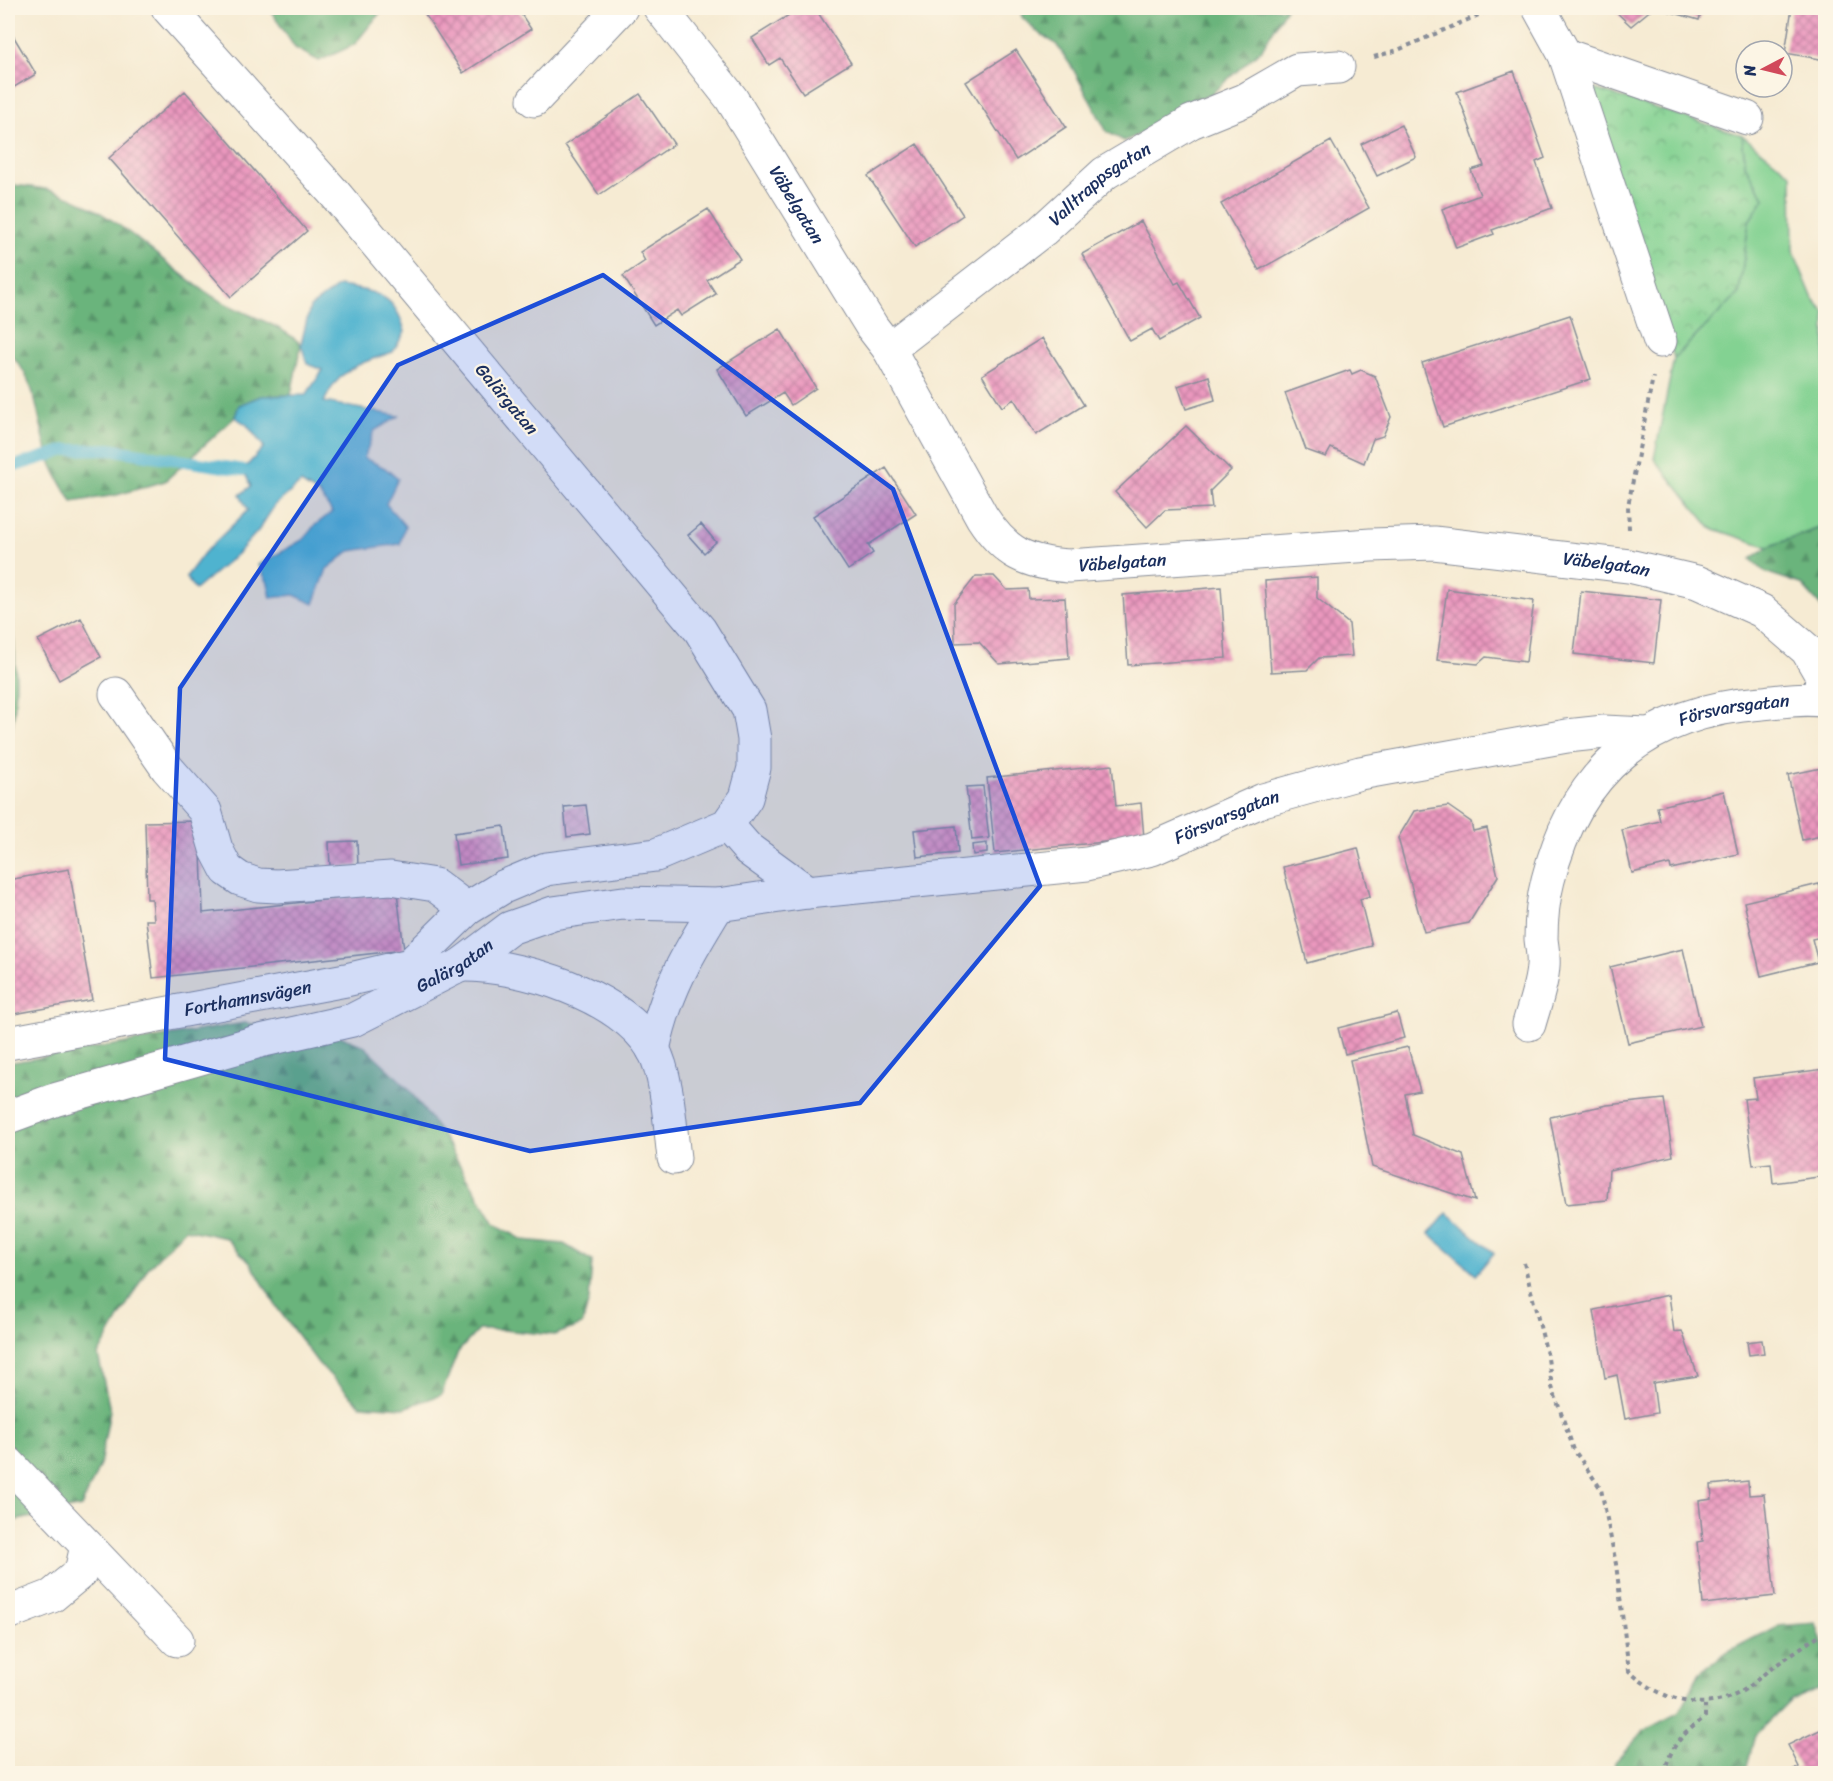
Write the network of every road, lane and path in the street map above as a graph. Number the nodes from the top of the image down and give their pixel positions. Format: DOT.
graph roads {
  1 [pos="168,8"];
  2 [pos="621,8"];
  3 [pos="660,8"];
  4 [pos="1495,8"];
  5 [pos="1539,8"];
  6 [pos="1564,55"];
  7 [pos="1338,67"];
  8 [pos="534,100"];
  9 [pos="1747,118"];
  10 [pos="1660,341"];
  11 [pos="888,349"];
  12 [pos="1629,566"];
  13 [pos="116,694"];
  14 [pos="1823,700"];
  15 [pos="1647,734"];
  16 [pos="727,825"];
  17 [pos="807,892"];
  18 [pos="718,905"];
  19 [pos="467,909"];
  20 [pos="461,964"];
  21 [pos="1529,1024"];
  22 [pos="8,1043"];
  23 [pos="653,1050"];
  24 [pos="8,1117"];
  25 [pos="674,1158"];
  26 [pos="1524,1263"];
  27 [pos="8,1463"];
  28 [pos="87,1546"];
  29 [pos="8,1613"];
  30 [pos="1826,1630"];
  31 [pos="177,1640"];
  32 [pos="1705,1705"];
  33 [pos="1664,1773"];
  1 -- 16 [label="street, Galärgatan"];
  2 -- 8 [label="street"];
  3 -- 11 [label="street, Väbelgatan"];
  4 -- 7 [label="path"];
  5 -- 6 [label="street"];
  6 -- 9 [label="street"];
  6 -- 10 [label="street"];
  7 -- 11 [label="street, Valltrappsgatan"];
  10 -- 12 [label="path"];
  11 -- 12 [label="street, Väbelgatan"];
  12 -- 14 [label="street, Väbelgatan"];
  13 -- 19 [label="street"];
  14 -- 15 [label="street, Försvarsgatan"];
  15 -- 17 [label="street, Försvarsgatan"];
  15 -- 21 [label="street, Försvarsgatan"];
  16 -- 17 [label="street"];
  16 -- 19 [label="street"];
  17 -- 18 [label="street, Galärgatan"];
  18 -- 20 [label="street, Galärgatan"];
  18 -- 23 [label="street"];
  19 -- 22 [label="street, Forthamnsvägen"];
  20 -- 23 [label="street"];
  20 -- 24 [label="street, Galärgatan"];
  23 -- 25 [label="street"];
  26 -- 32 [label="path"];
  27 -- 28 [label="street"];
  28 -- 29 [label="street"];
  28 -- 31 [label="street"];
  30 -- 32 [label="path"];
  32 -- 33 [label="path"];
}
